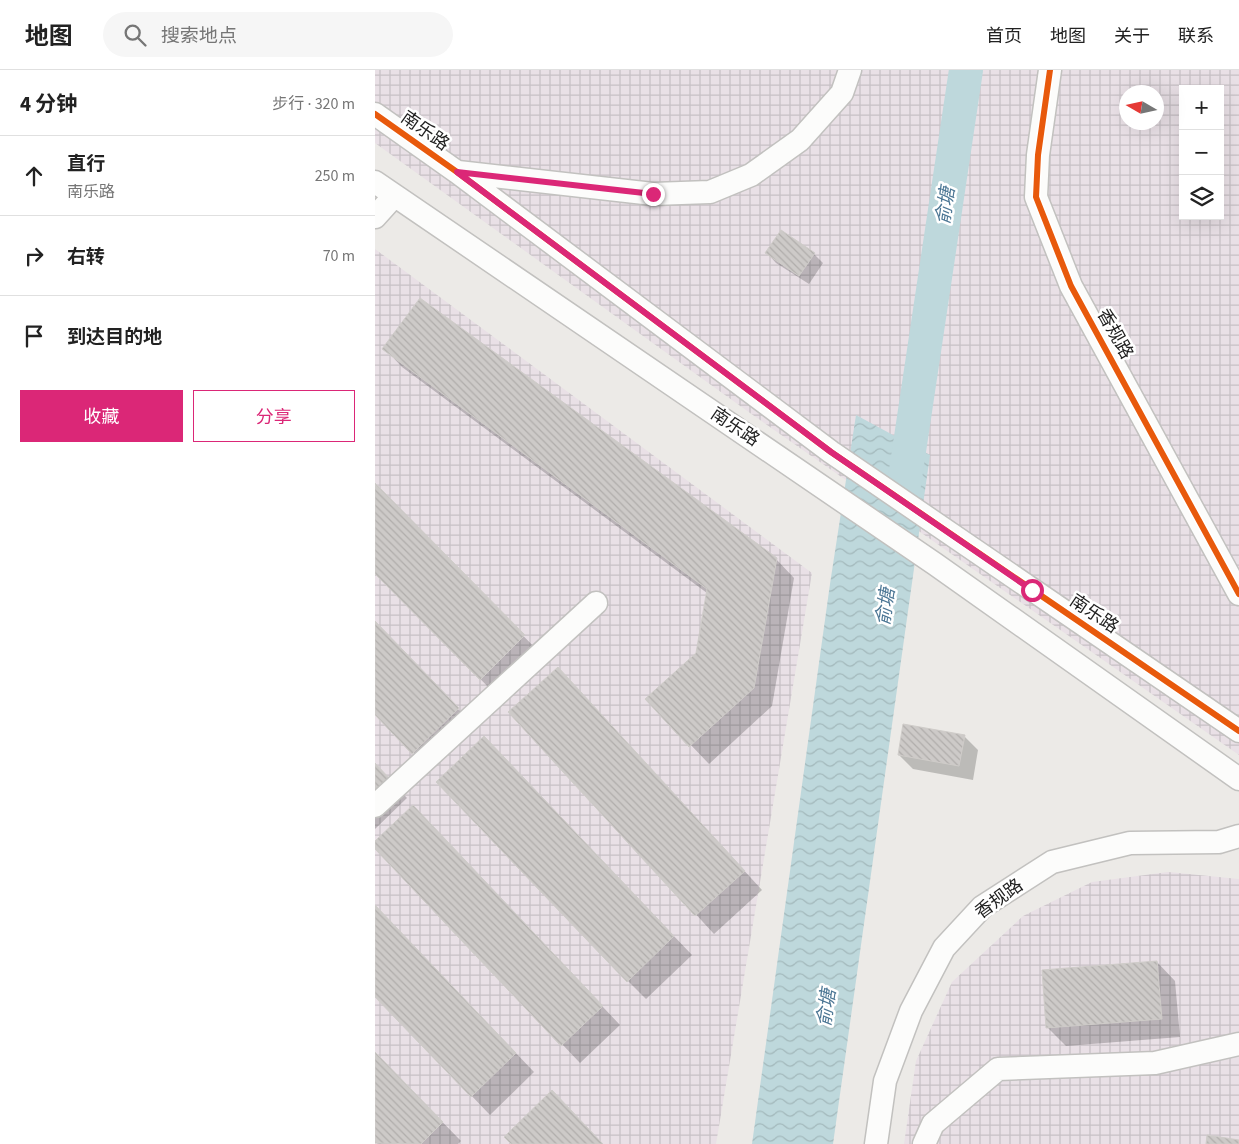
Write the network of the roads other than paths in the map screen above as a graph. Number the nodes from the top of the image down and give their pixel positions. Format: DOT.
graph roads {
  1 [pos="850,70"];
  2 [pos="1050,70"];
  3 [pos="375,114"];
  4 [pos="457,172"];
  5 [pos="375,182"];
  6 [pos="394,196"];
  7 [pos="375,217"];
  8 [pos="1239,594"];
  9 [pos="596,603"];
  10 [pos="1239,731"];
  11 [pos="1239,779"];
  12 [pos="375,806"];
  13 [pos="1239,836"];
  14 [pos="1239,1044"];
  15 [pos="875,1144"];
  16 [pos="924,1144"];
  1 -- 4 [label="street"];
  2 -- 8 [label="street, 香规路"];
  3 -- 4 [label="street, 南乐路"];
  4 -- 10 [label="street, 南乐路"];
  5 -- 6 [label="street, 南乐路"];
  6 -- 7 [label="street"];
  6 -- 11 [label="street, 南乐路"];
  9 -- 12 [label="street"];
  13 -- 15 [label="street, 香规路"];
  14 -- 16 [label="street"];
}
